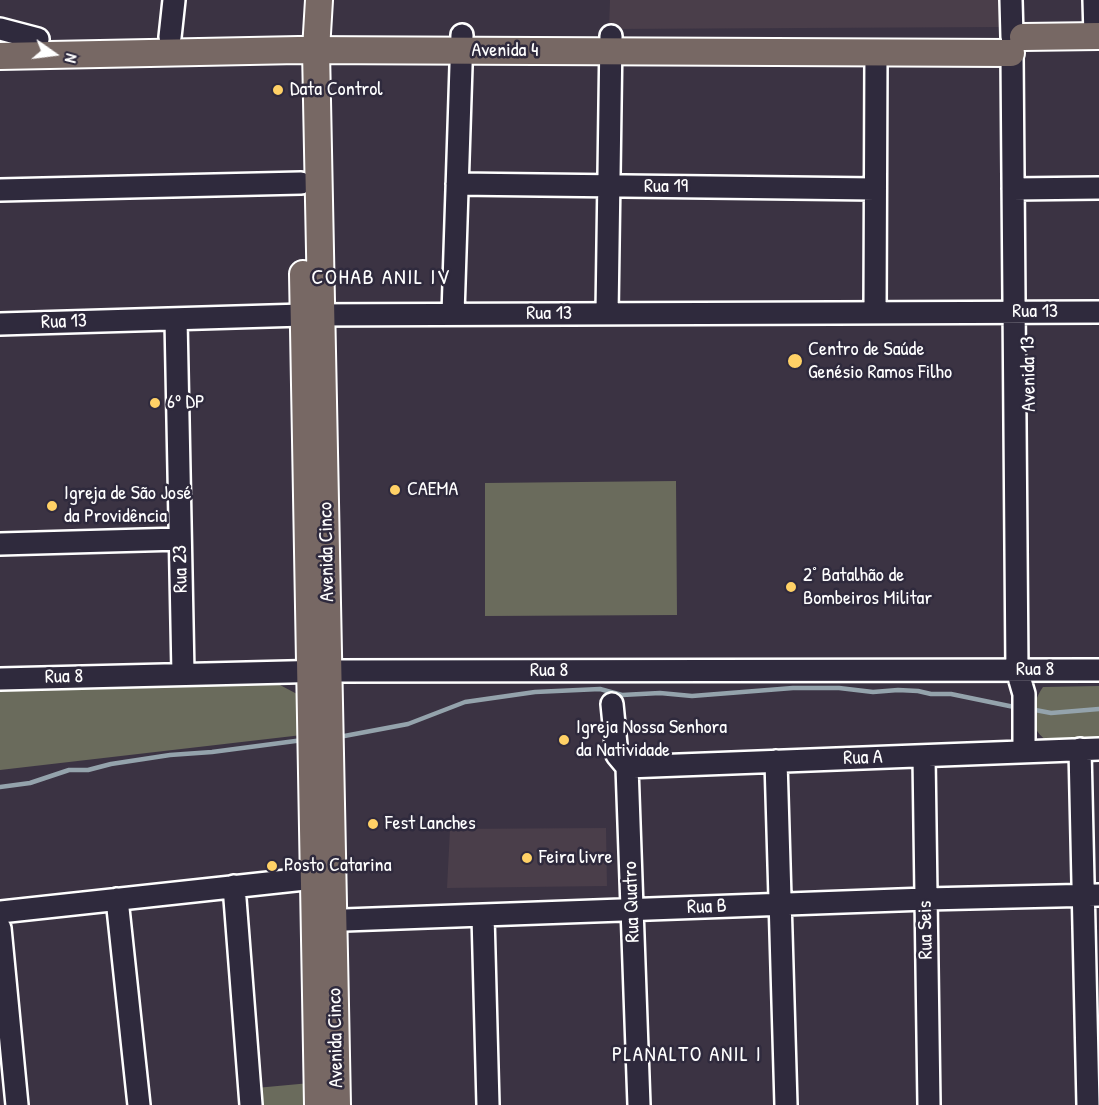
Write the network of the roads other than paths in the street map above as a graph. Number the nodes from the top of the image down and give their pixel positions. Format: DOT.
graph roads {
  1 [pos="174,0"];
  2 [pos="302,0"];
  3 [pos="319,0"];
  4 [pos="1011,0"];
  5 [pos="1094,0"];
  6 [pos="0,29"];
  7 [pos="170,37"];
  8 [pos="38,39"];
  9 [pos="0,40"];
  10 [pos="1098,41"];
  11 [pos="307,42"];
  12 [pos="462,43"];
  13 [pos="611,43"];
  14 [pos="659,44"];
  15 [pos="1017,46"];
  16 [pos="876,52"];
  17 [pos="0,57"];
  18 [pos="301,183"];
  19 [pos="457,184"];
  20 [pos="609,186"];
  21 [pos="1020,188"];
  22 [pos="1099,188"];
  23 [pos="875,189"];
  24 [pos="0,190"];
  25 [pos="1021,312"];
  26 [pos="1099,312"];
  27 [pos="874,313"];
  28 [pos="453,314"];
  29 [pos="607,314"];
  30 [pos="312,315"];
  31 [pos="176,319"];
  32 [pos="0,324"];
  33 [pos="0,529"];
  34 [pos="180,539"];
  35 [pos="0,544"];
  36 [pos="1024,670"];
  37 [pos="1099,670"];
  38 [pos="320,671"];
  39 [pos="183,674"];
  40 [pos="0,679"];
  41 [pos="612,704"];
  42 [pos="1090,749"];
  43 [pos="1024,752"];
  44 [pos="924,756"];
  45 [pos="776,761"];
  46 [pos="627,766"];
  47 [pos="322,774"];
  48 [pos="314,878"];
  49 [pos="234,886"];
  50 [pos="1091,896"];
  51 [pos="117,899"];
  52 [pos="926,899"];
  53 [pos="780,905"];
  54 [pos="632,910"];
  55 [pos="0,912"];
  56 [pos="483,915"];
  57 [pos="324,921"];
  58 [pos="0,928"];
  59 [pos="17,1105"];
  60 [pos="137,1105"];
  61 [pos="251,1105"];
  62 [pos="318,1105"];
  63 [pos="337,1105"];
  64 [pos="488,1105"];
  65 [pos="639,1105"];
  66 [pos="786,1105"];
  67 [pos="928,1105"];
  68 [pos="1088,1105"];
  1 -- 7 [label="street"];
  2 -- 11 [label="main road, Avenida Cinco"];
  3 -- 11 [label="main road, Avenida Cinco"];
  4 -- 15 [label="street, Avenida 13"];
  5 -- 10 [label="street"];
  6 -- 8 [label="street"];
  7 -- 8 [label="main road, Avenida 4"];
  7 -- 11 [label="main road, Avenida 4"];
  8 -- 9 [label="main road, Avenida 4"];
  10 -- 15 [label="main road, Avenida 4"];
  11 -- 12 [label="main road, Avenida 4"];
  11 -- 17 [label="main road, Avenida 4"];
  11 -- 18 [label="main road, Avenida Cinco"];
  11 -- 30 [label="main road, Avenida Cinco"];
  12 -- 13 [label="main road, Avenida 4"];
  12 -- 19 [label="street"];
  13 -- 14 [label="main road, Avenida 4"];
  13 -- 20 [label="street"];
  14 -- 15 [label="main road, Avenida 4"];
  14 -- 16 [label="main road, Avenida 4"];
  15 -- 16 [label="main road, Avenida 4"];
  15 -- 21 [label="street, Avenida 13"];
  16 -- 23 [label="street"];
  18 -- 24 [label="street"];
  18 -- 30 [label="main road, Avenida Cinco"];
  19 -- 20 [label="street, Rua 19"];
  19 -- 28 [label="street"];
  20 -- 23 [label="street, Rua 19"];
  20 -- 29 [label="street"];
  21 -- 22 [label="street"];
  21 -- 25 [label="street, Avenida 13"];
  23 -- 27 [label="street"];
  25 -- 26 [label="street, Rua 13"];
  25 -- 27 [label="street, Rua 13"];
  25 -- 36 [label="street, Avenida 13"];
  27 -- 29 [label="street, Rua 13"];
  28 -- 29 [label="street, Rua 13"];
  28 -- 30 [label="street, Rua 13"];
  30 -- 31 [label="street, Rua 13"];
  30 -- 38 [label="main road, Avenida Cinco"];
  31 -- 32 [label="street, Rua 13"];
  31 -- 34 [label="street, Rua 23"];
  33 -- 35 [label="street"];
  34 -- 35 [label="street"];
  34 -- 39 [label="street, Rua 23"];
  36 -- 37 [label="street, Rua 8"];
  36 -- 38 [label="street, Rua 8"];
  36 -- 43 [label="street, Avenida 13"];
  38 -- 39 [label="street, Rua 8"];
  38 -- 47 [label="main road, Avenida Cinco"];
  39 -- 40 [label="street, Rua 8"];
  41 -- 46 [label="street, Rua Quatro"];
  42 -- 43 [label="street, Rua A"];
  42 -- 50 [label="street"];
  43 -- 44 [label="street, Rua A"];
  44 -- 45 [label="street, Rua A"];
  44 -- 52 [label="street, Rua Seis"];
  45 -- 46 [label="street, Rua A"];
  45 -- 53 [label="street"];
  46 -- 54 [label="street, Rua Quatro"];
  47 -- 48 [label="main road, Avenida Cinco"];
  47 -- 57 [label="main road, Avenida Cinco"];
  48 -- 49 [label="street"];
  48 -- 57 [label="main road, Avenida Cinco"];
  49 -- 51 [label="street"];
  49 -- 61 [label="street"];
  50 -- 52 [label="street, Rua B"];
  50 -- 68 [label="street"];
  51 -- 55 [label="street"];
  51 -- 60 [label="street"];
  52 -- 53 [label="street, Rua B"];
  52 -- 67 [label="street, Rua Seis"];
  53 -- 54 [label="street, Rua B"];
  53 -- 66 [label="street"];
  54 -- 56 [label="street, Rua B"];
  54 -- 65 [label="street, Rua Quatro"];
  56 -- 57 [label="street, Rua B"];
  56 -- 64 [label="street"];
  57 -- 62 [label="main road, Avenida Cinco"];
  57 -- 63 [label="main road, Avenida Cinco"];
  58 -- 59 [label="street"];
}
